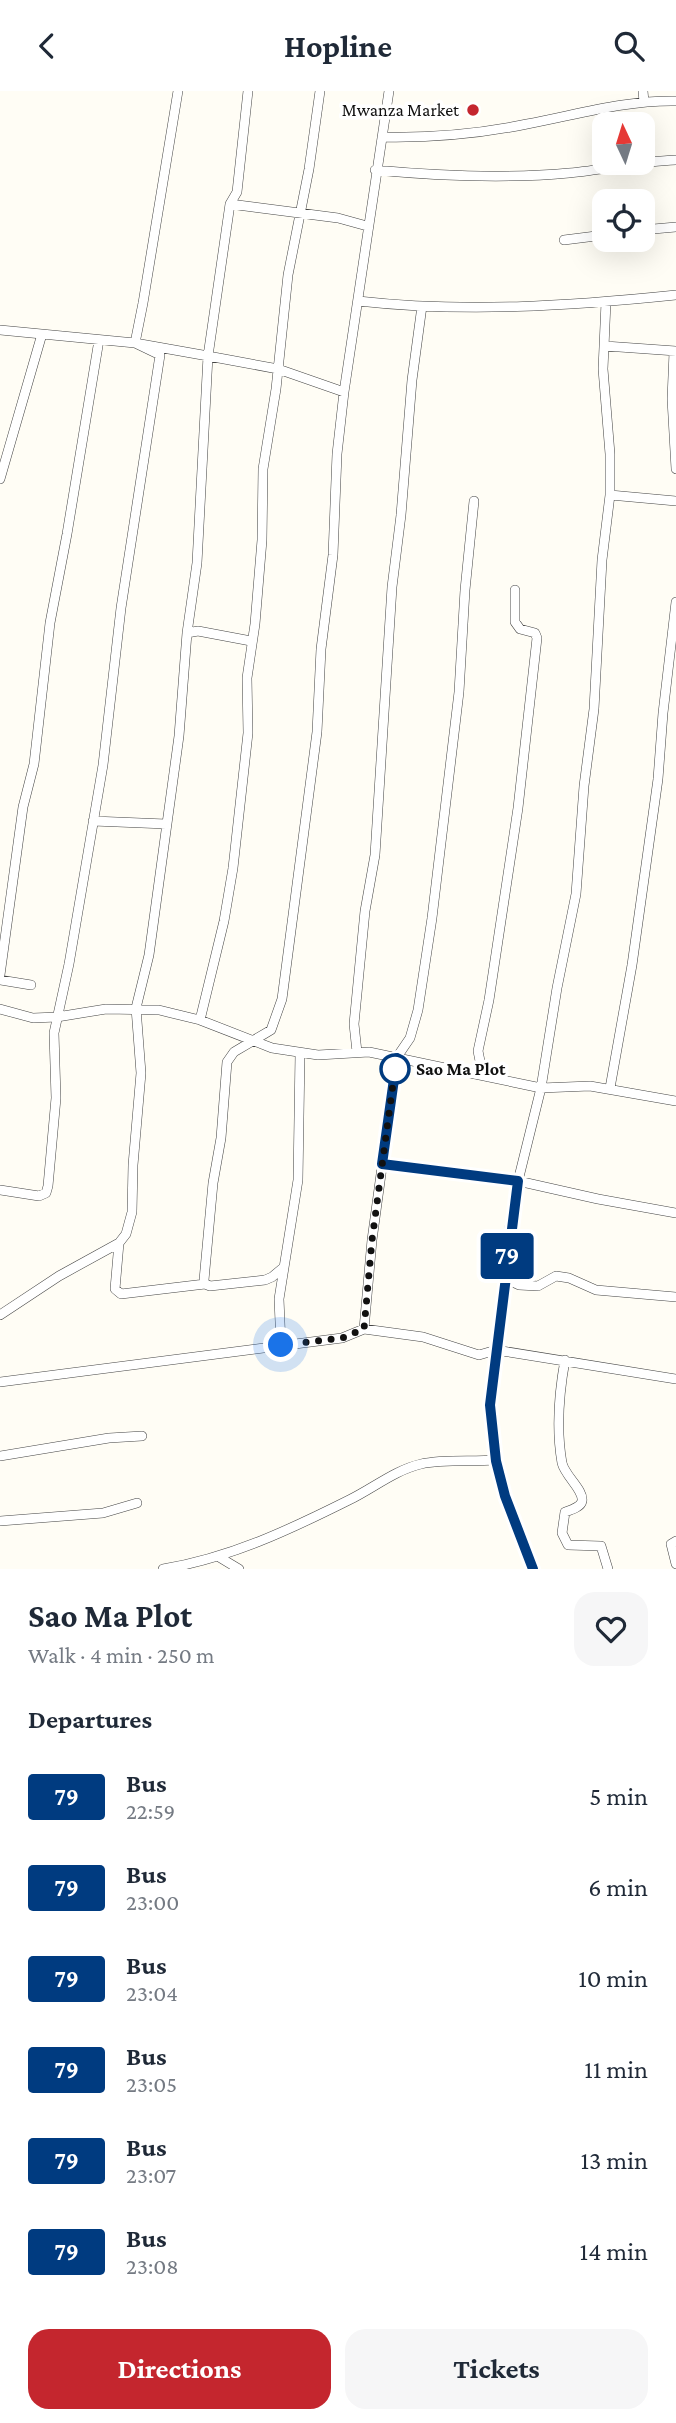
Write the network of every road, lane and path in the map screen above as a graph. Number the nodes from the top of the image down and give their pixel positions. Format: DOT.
graph roads {
  1 [pos="177,91"];
  2 [pos="248,91"];
  3 [pos="320,91"];
  4 [pos="389,91"];
  5 [pos="643,91"];
  6 [pos="676,101"];
  7 [pos="644,102"];
  8 [pos="382,137"];
  9 [pos="676,160"];
  10 [pos="375,170"];
  11 [pos="230,204"];
  12 [pos="301,213"];
  13 [pos="367,226"];
  14 [pos="676,227"];
  15 [pos="655,229"];
  16 [pos="592,236"];
  17 [pos="564,240"];
  18 [pos="676,295"];
  19 [pos="358,301"];
  20 [pos="606,302"];
  21 [pos="422,306"];
  22 [pos="0,330"];
  23 [pos="42,334"];
  24 [pos="99,340"];
  25 [pos="135,343"];
  26 [pos="605,346"];
  27 [pos="675,352"];
  28 [pos="208,356"];
  29 [pos="278,369"];
  30 [pos="344,392"];
  31 [pos="676,469"];
  32 [pos="0,479"];
  33 [pos="610,495"];
  34 [pos="474,501"];
  35 [pos="676,501"];
  36 [pos="515,590"];
  37 [pos="676,603"];
  38 [pos="187,633"];
  39 [pos="251,641"];
  40 [pos="93,821"];
  41 [pos="166,824"];
  42 [pos="0,977"];
  43 [pos="31,985"];
  44 [pos="136,1008"];
  45 [pos="0,1009"];
  46 [pos="57,1017"];
  47 [pos="200,1020"];
  48 [pos="226,1032"];
  49 [pos="249,1041"];
  50 [pos="234,1052"];
  51 [pos="357,1052"];
  52 [pos="300,1054"];
  53 [pos="397,1058"];
  54 [pos="488,1077"];
  55 [pos="541,1088"];
  56 [pos="610,1088"];
  57 [pos="676,1101"];
  58 [pos="382,1164"];
  59 [pos="518,1181"];
  60 [pos="0,1190"];
  61 [pos="676,1213"];
  62 [pos="119,1243"];
  63 [pos="284,1267"];
  64 [pos="504,1278"];
  65 [pos="205,1284"];
  66 [pos="676,1297"];
  67 [pos="0,1315"];
  68 [pos="364,1329"];
  69 [pos="281,1345"];
  70 [pos="496,1350"];
  71 [pos="565,1360"];
  72 [pos="676,1379"];
  73 [pos="0,1381"];
  74 [pos="142,1436"];
  75 [pos="0,1455"];
  76 [pos="496,1461"];
  77 [pos="137,1503"];
  78 [pos="0,1521"];
  79 [pos="676,1541"];
  80 [pos="219,1557"];
  81 [pos="676,1564"];
  82 [pos="163,1569"];
  83 [pos="239,1569"];
  84 [pos="533,1569"];
  85 [pos="608,1569"];
  1 -- 25 [label="street"];
  2 -- 11 [label="street"];
  3 -- 12 [label="street"];
  4 -- 8 [label="street"];
  5 -- 7 [label="street"];
  6 -- 7 [label="street"];
  7 -- 8 [label="street"];
  8 -- 10 [label="street"];
  9 -- 10 [label="street"];
  10 -- 13 [label="street"];
  11 -- 12 [label="street"];
  11 -- 28 [label="street"];
  12 -- 13 [label="street"];
  12 -- 29 [label="street"];
  13 -- 19 [label="street"];
  14 -- 15 [label="street"];
  16 -- 17 [label="street"];
  18 -- 20 [label="street"];
  19 -- 21 [label="street"];
  19 -- 30 [label="street"];
  20 -- 21 [label="street"];
  20 -- 26 [label="street"];
  21 -- 51 [label="street"];
  22 -- 23 [label="street"];
  23 -- 24 [label="street"];
  23 -- 32 [label="street"];
  24 -- 25 [label="street"];
  24 -- 42 [label="street"];
  25 -- 28 [label="street"];
  25 -- 40 [label="street"];
  26 -- 27 [label="street"];
  26 -- 33 [label="street"];
  27 -- 31 [label="street"];
  28 -- 29 [label="street"];
  28 -- 38 [label="street"];
  29 -- 30 [label="street"];
  29 -- 39 [label="street"];
  30 -- 49 [label="street"];
  33 -- 35 [label="street"];
  33 -- 55 [label="street"];
  34 -- 53 [label="street"];
  36 -- 54 [label="street"];
  37 -- 56 [label="street"];
  38 -- 39 [label="street"];
  38 -- 41 [label="street"];
  39 -- 47 [label="street"];
  40 -- 41 [label="street"];
  40 -- 46 [label="street"];
  41 -- 44 [label="street"];
  42 -- 43 [label="street"];
  44 -- 46 [label="street"];
  44 -- 47 [label="street"];
  44 -- 62 [label="street"];
  45 -- 46 [label="street"];
  46 -- 60 [label="street"];
  47 -- 48 [label="street"];
  48 -- 49 [label="street"];
  48 -- 50 [label="street"];
  49 -- 50 [label="street"];
  49 -- 52 [label="street"];
  50 -- 65 [label="street"];
  51 -- 52 [label="street"];
  51 -- 53 [label="street"];
  52 -- 63 [label="street"];
  53 -- 54 [label="street"];
  53 -- 58 [label="street"];
  54 -- 55 [label="street"];
  55 -- 56 [label="street"];
  55 -- 59 [label="street"];
  56 -- 57 [label="street"];
  58 -- 59 [label="street"];
  58 -- 68 [label="street"];
  59 -- 61 [label="street"];
  59 -- 64 [label="street"];
  62 -- 65 [label="street"];
  62 -- 67 [label="street"];
  63 -- 65 [label="street"];
  63 -- 69 [label="street"];
  64 -- 66 [label="street"];
  64 -- 70 [label="street"];
  68 -- 69 [label="street"];
  68 -- 70 [label="street"];
  69 -- 73 [label="street"];
  70 -- 71 [label="street"];
  70 -- 76 [label="street"];
  71 -- 72 [label="street"];
  71 -- 85 [label="street"];
  74 -- 75 [label="street"];
  76 -- 80 [label="street"];
  76 -- 84 [label="street"];
  77 -- 78 [label="street"];
  79 -- 81 [label="street"];
  80 -- 82 [label="street"];
  80 -- 83 [label="street"];
}
